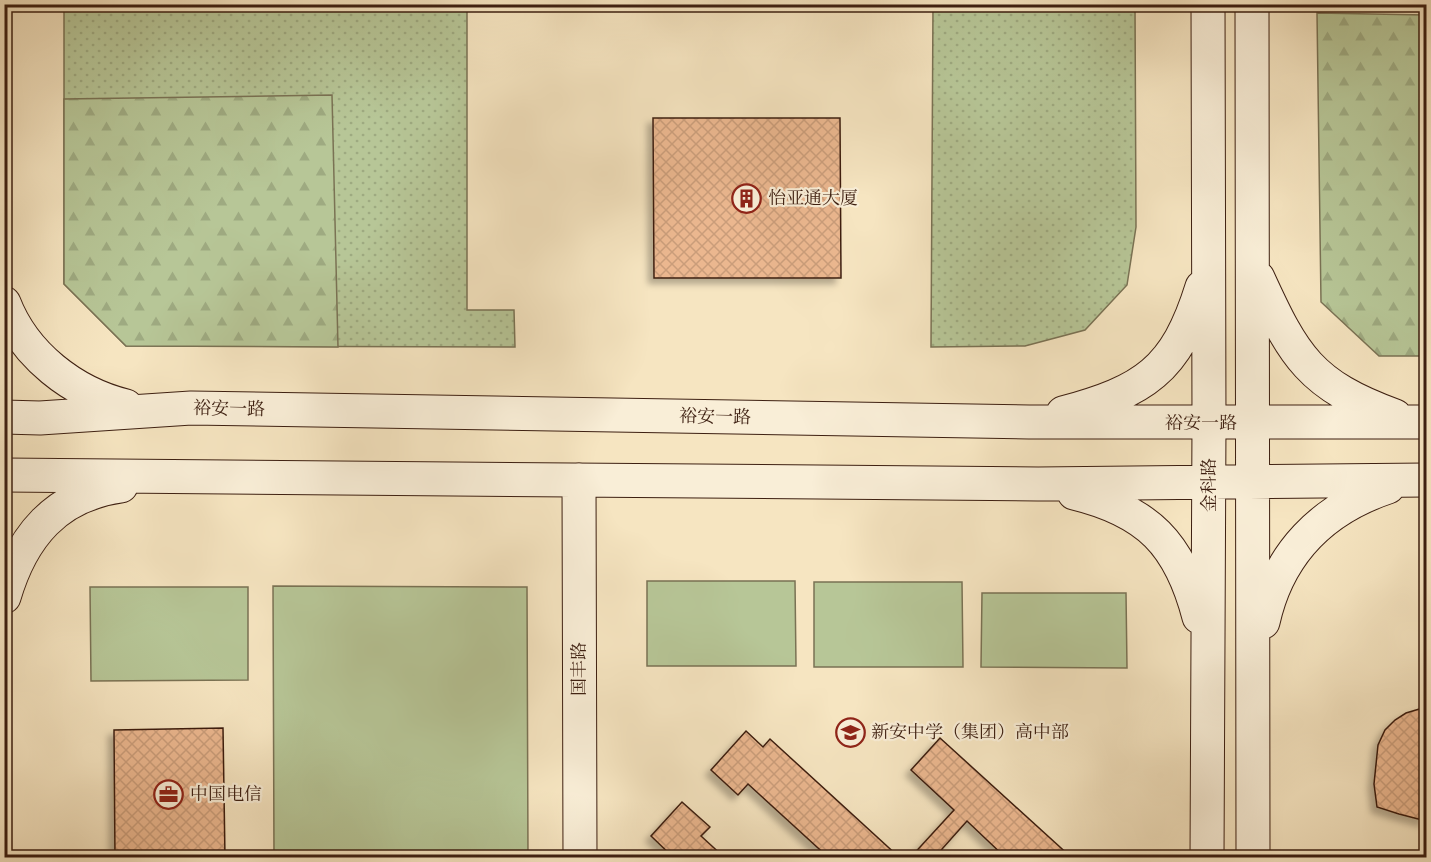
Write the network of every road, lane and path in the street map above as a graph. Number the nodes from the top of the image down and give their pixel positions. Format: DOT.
graph roads {
  1 [pos="1208,4"];
  2 [pos="1252,4"];
  3 [pos="1209,263"];
  4 [pos="1254,267"];
  5 [pos="4,303"];
  6 [pos="190,408"];
  7 [pos="4,417"];
  8 [pos="1029,422"];
  9 [pos="1418,422"];
  10 [pos="1209,423"];
  11 [pos="1254,423"];
  12 [pos="4,475"];
  13 [pos="188,477"];
  14 [pos="579,480"];
  15 [pos="1418,480"];
  16 [pos="1254,483"];
  17 [pos="1038,484"];
  18 [pos="1209,484"];
  19 [pos="4,597"];
  20 [pos="1209,655"];
  21 [pos="1254,662"];
  22 [pos="580,858"];
  23 [pos="1208,858"];
  24 [pos="1253,858"];
  1 -- 3 [label="main road, 金科路"];
  2 -- 4 [label="main road"];
  3 -- 8 [label="main road"];
  3 -- 10 [label="main road, 金科路"];
  4 -- 9 [label="main road"];
  4 -- 11 [label="main road"];
  5 -- 6 [label="main road"];
  6 -- 7 [label="main road, 裕安一路"];
  6 -- 8 [label="main road, 裕安一路"];
  8 -- 10 [label="main road, 裕安一路"];
  9 -- 11 [label="main road, 裕安一路"];
  10 -- 11 [label="main road, 裕安一路"];
  10 -- 18 [label="main road, 金科路"];
  11 -- 16 [label="main road"];
  12 -- 13 [label="main road"];
  13 -- 14 [label="main road"];
  13 -- 19 [label="main road"];
  14 -- 17 [label="main road"];
  14 -- 22 [label="main road, 国丰路"];
  15 -- 16 [label="main road"];
  15 -- 21 [label="main road"];
  16 -- 18 [label="main road"];
  16 -- 21 [label="main road"];
  17 -- 18 [label="main road"];
  17 -- 20 [label="main road"];
  18 -- 20 [label="main road, 金科路"];
  20 -- 23 [label="main road, 金科路"];
  21 -- 24 [label="main road"];
}
